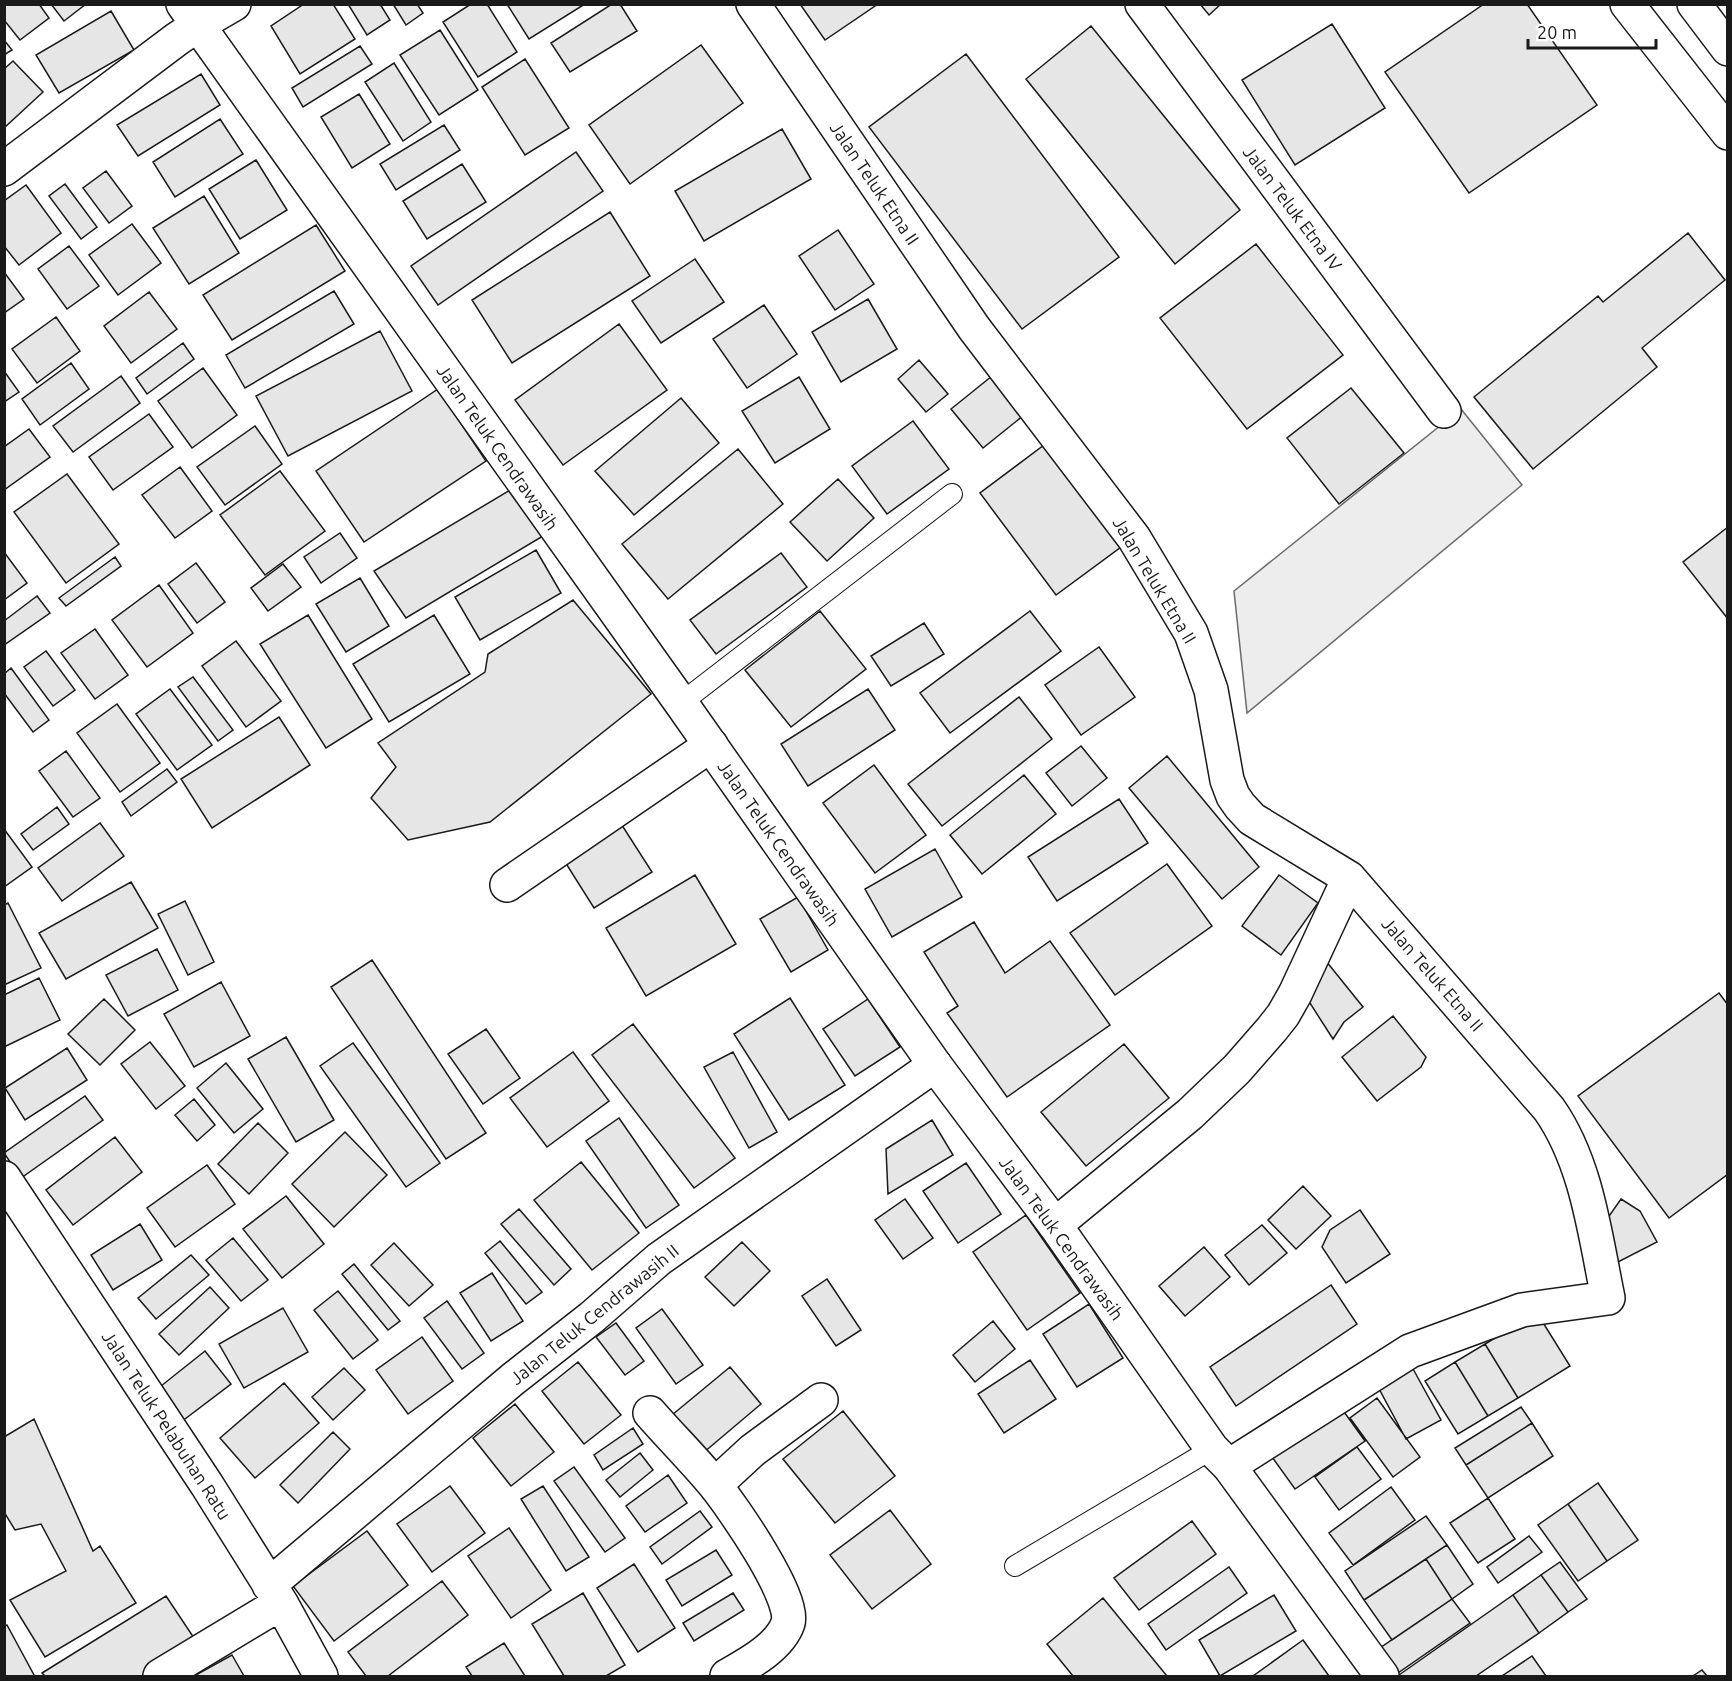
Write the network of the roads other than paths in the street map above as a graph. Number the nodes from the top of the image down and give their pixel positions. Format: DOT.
graph roads {
  1 [pos="234,4"];
  2 [pos="753,4"];
  3 [pos="1142,4"];
  4 [pos="1627,4"];
  5 [pos="1694,4"];
  6 [pos="190,15"];
  7 [pos="1728,49"];
  8 [pos="1728,133"];
  9 [pos="4,169"];
  10 [pos="1444,411"];
  11 [pos="952,494"];
  12 [pos="681,703"];
  13 [pos="711,745"];
  14 [pos="1349,878"];
  15 [pos="507,885"];
  16 [pos="934,1065"];
  17 [pos="4,1178"];
  18 [pos="1054,1225"];
  19 [pos="821,1400"];
  20 [pos="650,1413"];
  21 [pos="1220,1457"];
  22 [pos="715,1485"];
  23 [pos="1015,1566"];
  24 [pos="275,1594"];
  25 [pos="160,1677"];
  26 [pos="321,1677"];
  27 [pos="727,1677"];
  28 [pos="1382,1677"];
  1 -- 6 [label="main road"];
  2 -- 14 [label="main road, Jalan Teluk Etna II"];
  3 -- 10 [label="main road, Jalan Teluk Etna IV"];
  4 -- 8 [label="main road"];
  5 -- 7 [label="main road"];
  6 -- 9 [label="main road"];
  6 -- 12 [label="main road, Jalan Teluk Cendrawasih"];
  11 -- 12 [label="lane"];
  12 -- 13 [label="main road, Jalan Teluk Cendrawasih"];
  13 -- 15 [label="main road"];
  13 -- 16 [label="main road, Jalan Teluk Cendrawasih"];
  14 -- 18 [label="main road"];
  14 -- 21 [label="main road, Jalan Teluk Etna II"];
  16 -- 18 [label="main road, Jalan Teluk Cendrawasih"];
  16 -- 24 [label="main road, Jalan Teluk Cendrawasih II"];
  17 -- 24 [label="main road, Jalan Teluk Pelabuhan Ratu"];
  18 -- 21 [label="main road, Jalan Teluk Cendrawasih"];
  19 -- 22 [label="main road"];
  20 -- 22 [label="main road"];
  21 -- 23 [label="lane"];
  21 -- 28 [label="main road, Jalan Teluk Cendrawasih"];
  22 -- 27 [label="main road"];
  24 -- 25 [label="main road, Jalan Teluk Cendrawasih II"];
  24 -- 26 [label="main road, Jalan Teluk Pelabuhan Ratu"];
}
